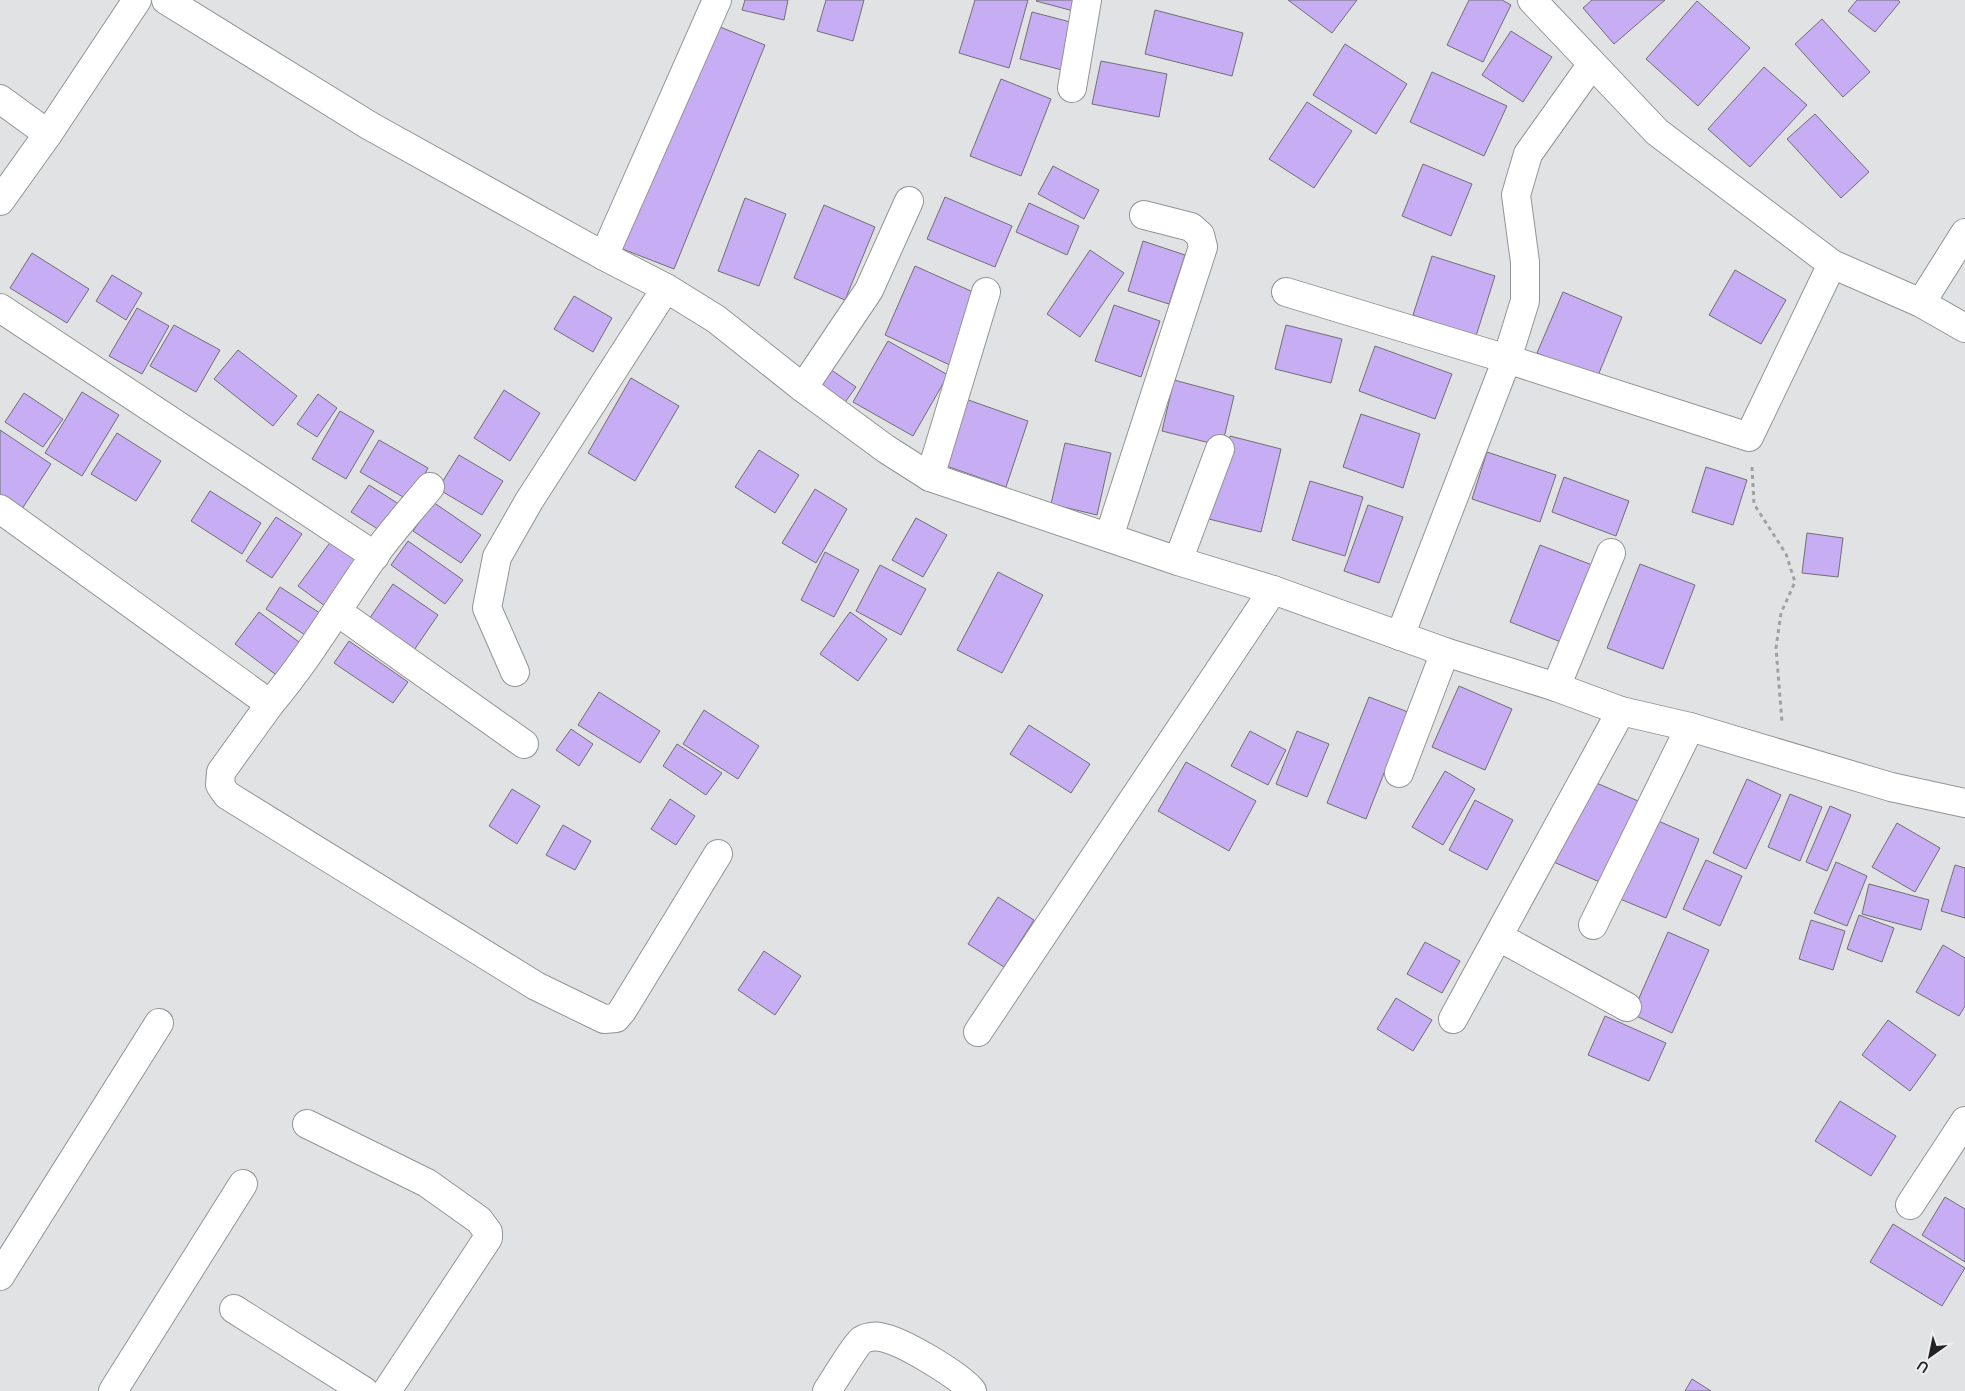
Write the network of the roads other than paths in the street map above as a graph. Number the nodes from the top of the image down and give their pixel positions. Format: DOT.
graph roads {
  1 [pos="137,0"];
  2 [pos="166,0"];
  3 [pos="1087,0"];
  4 [pos="1532,0"];
  5 [pos="711,2"];
  6 [pos="1592,64"];
  7 [pos="1072,88"];
  8 [pos="0,99"];
  9 [pos="48,134"];
  10 [pos="0,200"];
  11 [pos="909,200"];
  12 [pos="1144,215"];
  13 [pos="1965,234"];
  14 [pos="604,256"];
  15 [pos="1832,264"];
  16 [pos="666,288"];
  17 [pos="986,292"];
  18 [pos="1286,292"];
  19 [pos="1921,303"];
  20 [pos="0,308"];
  21 [pos="1965,328"];
  22 [pos="1507,358"];
  23 [pos="802,388"];
  24 [pos="1220,449"];
  25 [pos="930,477"];
  26 [pos="430,487"];
  27 [pos="0,509"];
  28 [pos="1109,537"];
  29 [pos="1611,553"];
  30 [pos="375,556"];
  31 [pos="1178,561"];
  32 [pos="1273,590"];
  33 [pos="338,612"];
  34 [pos="1400,636"];
  35 [pos="1446,652"];
  36 [pos="515,672"];
  37 [pos="1556,687"];
  38 [pos="270,704"];
  39 [pos="1621,711"];
  40 [pos="1690,727"];
  41 [pos="524,744"];
  42 [pos="1399,773"];
  43 [pos="1965,803"];
  44 [pos="718,854"];
  45 [pos="1593,925"];
  46 [pos="1499,937"];
  47 [pos="1627,1007"];
  48 [pos="1453,1019"];
  49 [pos="159,1023"];
  50 [pos="978,1032"];
  51 [pos="1965,1121"];
  52 [pos="307,1124"];
  53 [pos="243,1184"];
  54 [pos="1910,1205"];
  55 [pos="0,1276"];
  56 [pos="234,1309"];
  57 [pos="113,1391"];
  58 [pos="364,1391"];
  59 [pos="387,1391"];
  60 [pos="828,1391"];
  61 [pos="972,1391"];
  1 -- 9 [label="street"];
  2 -- 14 [label="street"];
  3 -- 7 [label="street"];
  4 -- 6 [label="street"];
  5 -- 14 [label="street"];
  6 -- 15 [label="street"];
  6 -- 22 [label="street"];
  8 -- 9 [label="street"];
  9 -- 10 [label="street"];
  11 -- 23 [label="street"];
  12 -- 28 [label="street"];
  13 -- 19 [label="street"];
  14 -- 16 [label="street"];
  15 -- 19 [label="street"];
  15 -- 22 [label="street"];
  16 -- 23 [label="street"];
  16 -- 36 [label="street"];
  17 -- 25 [label="street"];
  18 -- 22 [label="street"];
  19 -- 21 [label="street"];
  20 -- 30 [label="street"];
  22 -- 34 [label="street"];
  23 -- 25 [label="street"];
  24 -- 31 [label="street"];
  25 -- 28 [label="street"];
  26 -- 30 [label="street"];
  27 -- 38 [label="street"];
  28 -- 31 [label="street"];
  29 -- 37 [label="street"];
  30 -- 33 [label="street"];
  31 -- 32 [label="street"];
  32 -- 34 [label="street"];
  32 -- 50 [label="street"];
  33 -- 38 [label="street"];
  33 -- 41 [label="street"];
  34 -- 35 [label="street"];
  35 -- 37 [label="street"];
  35 -- 42 [label="street"];
  37 -- 39 [label="street"];
  38 -- 44 [label="street"];
  39 -- 40 [label="street"];
  39 -- 46 [label="street"];
  40 -- 43 [label="street"];
  40 -- 45 [label="street"];
  46 -- 47 [label="street"];
  46 -- 48 [label="street"];
  49 -- 55 [label="street"];
  51 -- 54 [label="street"];
  52 -- 59 [label="street"];
  53 -- 57 [label="street"];
  56 -- 58 [label="street"];
  60 -- 61 [label="street"];
}
